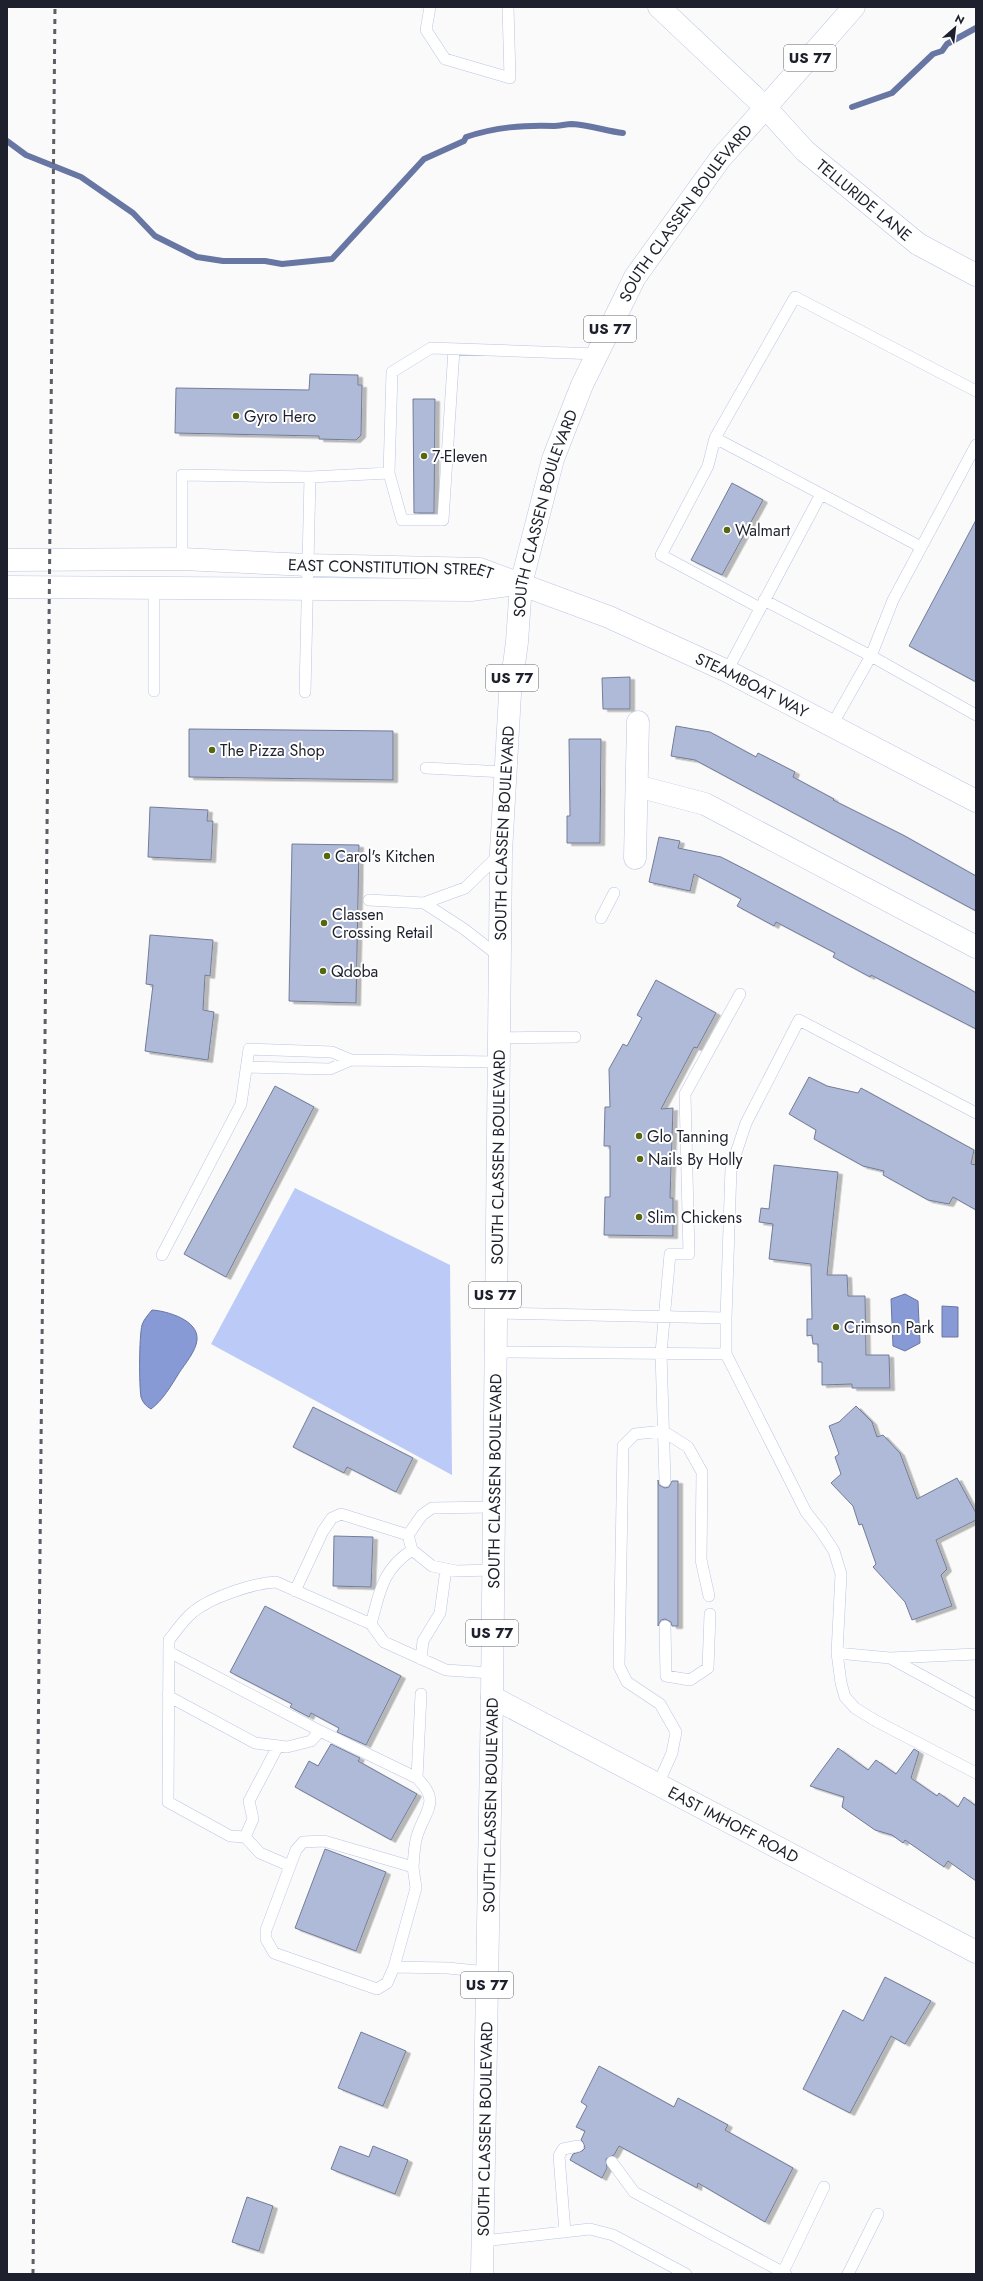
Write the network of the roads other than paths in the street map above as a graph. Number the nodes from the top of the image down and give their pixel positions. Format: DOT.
graph roads {
  1 [pos="430,7"];
  2 [pos="508,7"];
  3 [pos="659,7"];
  4 [pos="854,7"];
  5 [pos="766,108"];
  6 [pos="976,275"];
  7 [pos="454,349"];
  8 [pos="598,354"];
  9 [pos="976,391"];
  10 [pos="716,438"];
  11 [pos="976,445"];
  12 [pos="389,473"];
  13 [pos="310,477"];
  14 [pos="821,494"];
  15 [pos="921,547"];
  16 [pos="182,559"];
  17 [pos="7,560"];
  18 [pos="308,565"];
  19 [pos="521,584"];
  20 [pos="7,587"];
  21 [pos="154,588"];
  22 [pos="307,589"];
  23 [pos="762,604"];
  24 [pos="871,656"];
  25 [pos="727,671"];
  26 [pos="154,691"];
  27 [pos="305,692"];
  28 [pos="976,715"];
  29 [pos="638,722"];
  30 [pos="832,725"];
  31 [pos="426,768"];
  32 [pos="505,772"];
  33 [pos="637,786"];
  34 [pos="976,800"];
  35 [pos="501,852"];
  36 [pos="635,858"];
  37 [pos="614,893"];
  38 [pos="369,900"];
  39 [pos="424,903"];
  40 [pos="601,918"];
  41 [pos="976,947"];
  42 [pos="500,957"];
  43 [pos="740,994"];
  44 [pos="575,1037"];
  45 [pos="498,1038"];
  46 [pos="351,1060"];
  47 [pos="498,1062"];
  48 [pos="247,1067"];
  49 [pos="976,1113"];
  50 [pos="162,1255"];
  51 [pos="495,1313"];
  52 [pos="664,1316"];
  53 [pos="726,1318"];
  54 [pos="494,1352"];
  55 [pos="661,1354"];
  56 [pos="726,1354"];
  57 [pos="663,1431"];
  58 [pos="665,1481"];
  59 [pos="492,1507"];
  60 [pos="408,1535"];
  61 [pos="412,1550"];
  62 [pos="446,1569"];
  63 [pos="492,1570"];
  64 [pos="295,1591"];
  65 [pos="709,1596"];
  66 [pos="710,1614"];
  67 [pos="371,1624"];
  68 [pos="665,1626"];
  69 [pos="169,1652"];
  70 [pos="837,1653"];
  71 [pos="976,1654"];
  72 [pos="890,1658"];
  73 [pos="421,1659"];
  74 [pos="491,1673"];
  75 [pos="421,1694"];
  76 [pos="168,1696"];
  77 [pos="492,1697"];
  78 [pos="976,1705"];
  79 [pos="320,1731"];
  80 [pos="278,1746"];
  81 [pos="976,1773"];
  82 [pos="417,1778"];
  83 [pos="658,1784"];
  84 [pos="245,1837"];
  85 [pos="290,1866"];
  86 [pos="413,1867"];
  87 [pos="976,1952"];
  88 [pos="394,1967"];
  89 [pos="487,1972"];
  90 [pos="578,2146"];
  91 [pos="612,2162"];
  92 [pos="824,2187"];
  93 [pos="878,2214"];
  94 [pos="565,2232"];
  95 [pos="483,2241"];
  96 [pos="784,2273"];
  97 [pos="482,2274"];
  98 [pos="686,2274"];
  99 [pos="848,2274"];
  1 -- 2 [label="lane"];
  3 -- 5 [label="main road, TELLURIDE LANE"];
  4 -- 5 [label="main road, US 77"];
  5 -- 6 [label="main road, TELLURIDE LANE"];
  5 -- 8 [label="main road, SOUTH CLASSEN BOULEVARD / US 77"];
  7 -- 8 [label="lane"];
  7 -- 12 [label="lane"];
  7 -- 12 [label="lane"];
  8 -- 19 [label="main road, SOUTH CLASSEN BOULEVARD / US 77"];
  9 -- 10 [label="lane"];
  10 -- 14 [label="lane"];
  10 -- 23 [label="lane"];
  11 -- 15 [label="lane"];
  12 -- 13 [label="lane"];
  13 -- 16 [label="lane"];
  13 -- 18 [label="lane"];
  14 -- 15 [label="lane"];
  14 -- 23 [label="lane"];
  15 -- 24 [label="lane"];
  16 -- 17 [label="main road, EAST CONSTITUTION STREET"];
  16 -- 18 [label="main road, EAST CONSTITUTION STREET"];
  18 -- 19 [label="main road, EAST CONSTITUTION STREET"];
  18 -- 22 [label="lane"];
  19 -- 22 [label="main road, EAST CONSTITUTION STREET"];
  19 -- 25 [label="main road, STEAMBOAT WAY"];
  19 -- 32 [label="main road, SOUTH CLASSEN BOULEVARD / US 77"];
  20 -- 21 [label="main road, EAST CONSTITUTION STREET"];
  21 -- 22 [label="main road, EAST CONSTITUTION STREET"];
  21 -- 26 [label="lane"];
  22 -- 27 [label="lane"];
  23 -- 24 [label="lane"];
  23 -- 25 [label="lane"];
  24 -- 28 [label="lane"];
  24 -- 30 [label="lane"];
  25 -- 30 [label="main road, STEAMBOAT WAY"];
  29 -- 33 [label="main road"];
  30 -- 34 [label="main road, STEAMBOAT WAY"];
  31 -- 32 [label="lane"];
  32 -- 35 [label="main road, SOUTH CLASSEN BOULEVARD / US 77"];
  33 -- 36 [label="main road"];
  33 -- 41 [label="main road"];
  35 -- 39 [label="lane"];
  35 -- 42 [label="main road, SOUTH CLASSEN BOULEVARD / US 77"];
  37 -- 40 [label="lane"];
  38 -- 39 [label="lane"];
  39 -- 42 [label="lane"];
  42 -- 45 [label="main road, SOUTH CLASSEN BOULEVARD / US 77"];
  43 -- 52 [label="lane"];
  44 -- 45 [label="lane"];
  45 -- 47 [label="main road, SOUTH CLASSEN BOULEVARD / US 77"];
  46 -- 47 [label="lane"];
  46 -- 48 [label="lane"];
  46 -- 48 [label="lane"];
  47 -- 51 [label="main road, SOUTH CLASSEN BOULEVARD / US 77"];
  48 -- 50 [label="lane"];
  49 -- 53 [label="lane"];
  51 -- 52 [label="lane"];
  51 -- 54 [label="main road, SOUTH CLASSEN BOULEVARD / US 77"];
  52 -- 53 [label="lane"];
  52 -- 55 [label="lane"];
  53 -- 56 [label="lane"];
  54 -- 55 [label="lane"];
  54 -- 59 [label="main road, SOUTH CLASSEN BOULEVARD / US 77"];
  55 -- 56 [label="lane"];
  55 -- 57 [label="lane"];
  56 -- 70 [label="lane"];
  57 -- 58 [label="lane"];
  57 -- 65 [label="lane"];
  57 -- 83 [label="lane"];
  59 -- 60 [label="lane"];
  59 -- 63 [label="main road, SOUTH CLASSEN BOULEVARD / US 77"];
  60 -- 61 [label="lane"];
  60 -- 64 [label="lane"];
  61 -- 62 [label="lane"];
  61 -- 67 [label="lane"];
  62 -- 63 [label="lane"];
  62 -- 73 [label="lane"];
  63 -- 74 [label="main road, SOUTH CLASSEN BOULEVARD / US 77"];
  64 -- 67 [label="lane"];
  64 -- 69 [label="lane"];
  66 -- 68 [label="lane"];
  67 -- 73 [label="lane"];
  69 -- 76 [label="lane"];
  69 -- 79 [label="lane"];
  70 -- 72 [label="lane"];
  70 -- 81 [label="lane"];
  71 -- 72 [label="lane"];
  72 -- 78 [label="lane"];
  73 -- 74 [label="lane"];
  74 -- 77 [label="main road, SOUTH CLASSEN BOULEVARD / US 77"];
  75 -- 82 [label="lane"];
  76 -- 80 [label="lane"];
  76 -- 84 [label="lane"];
  77 -- 83 [label="main road, EAST IMHOFF ROAD"];
  77 -- 89 [label="main road, SOUTH CLASSEN BOULEVARD / US 77"];
  79 -- 80 [label="lane"];
  79 -- 82 [label="lane"];
  80 -- 84 [label="lane"];
  82 -- 86 [label="lane"];
  83 -- 87 [label="main road, EAST IMHOFF ROAD"];
  84 -- 85 [label="lane"];
  85 -- 86 [label="lane"];
  85 -- 88 [label="lane"];
  86 -- 88 [label="lane"];
  88 -- 89 [label="lane"];
  89 -- 95 [label="main road, SOUTH CLASSEN BOULEVARD / US 77"];
  90 -- 94 [label="lane"];
  91 -- 96 [label="lane"];
  92 -- 96 [label="lane"];
  93 -- 99 [label="lane"];
  94 -- 95 [label="lane"];
  94 -- 98 [label="lane"];
  95 -- 97 [label="main road, SOUTH CLASSEN BOULEVARD / US 77"];
}
